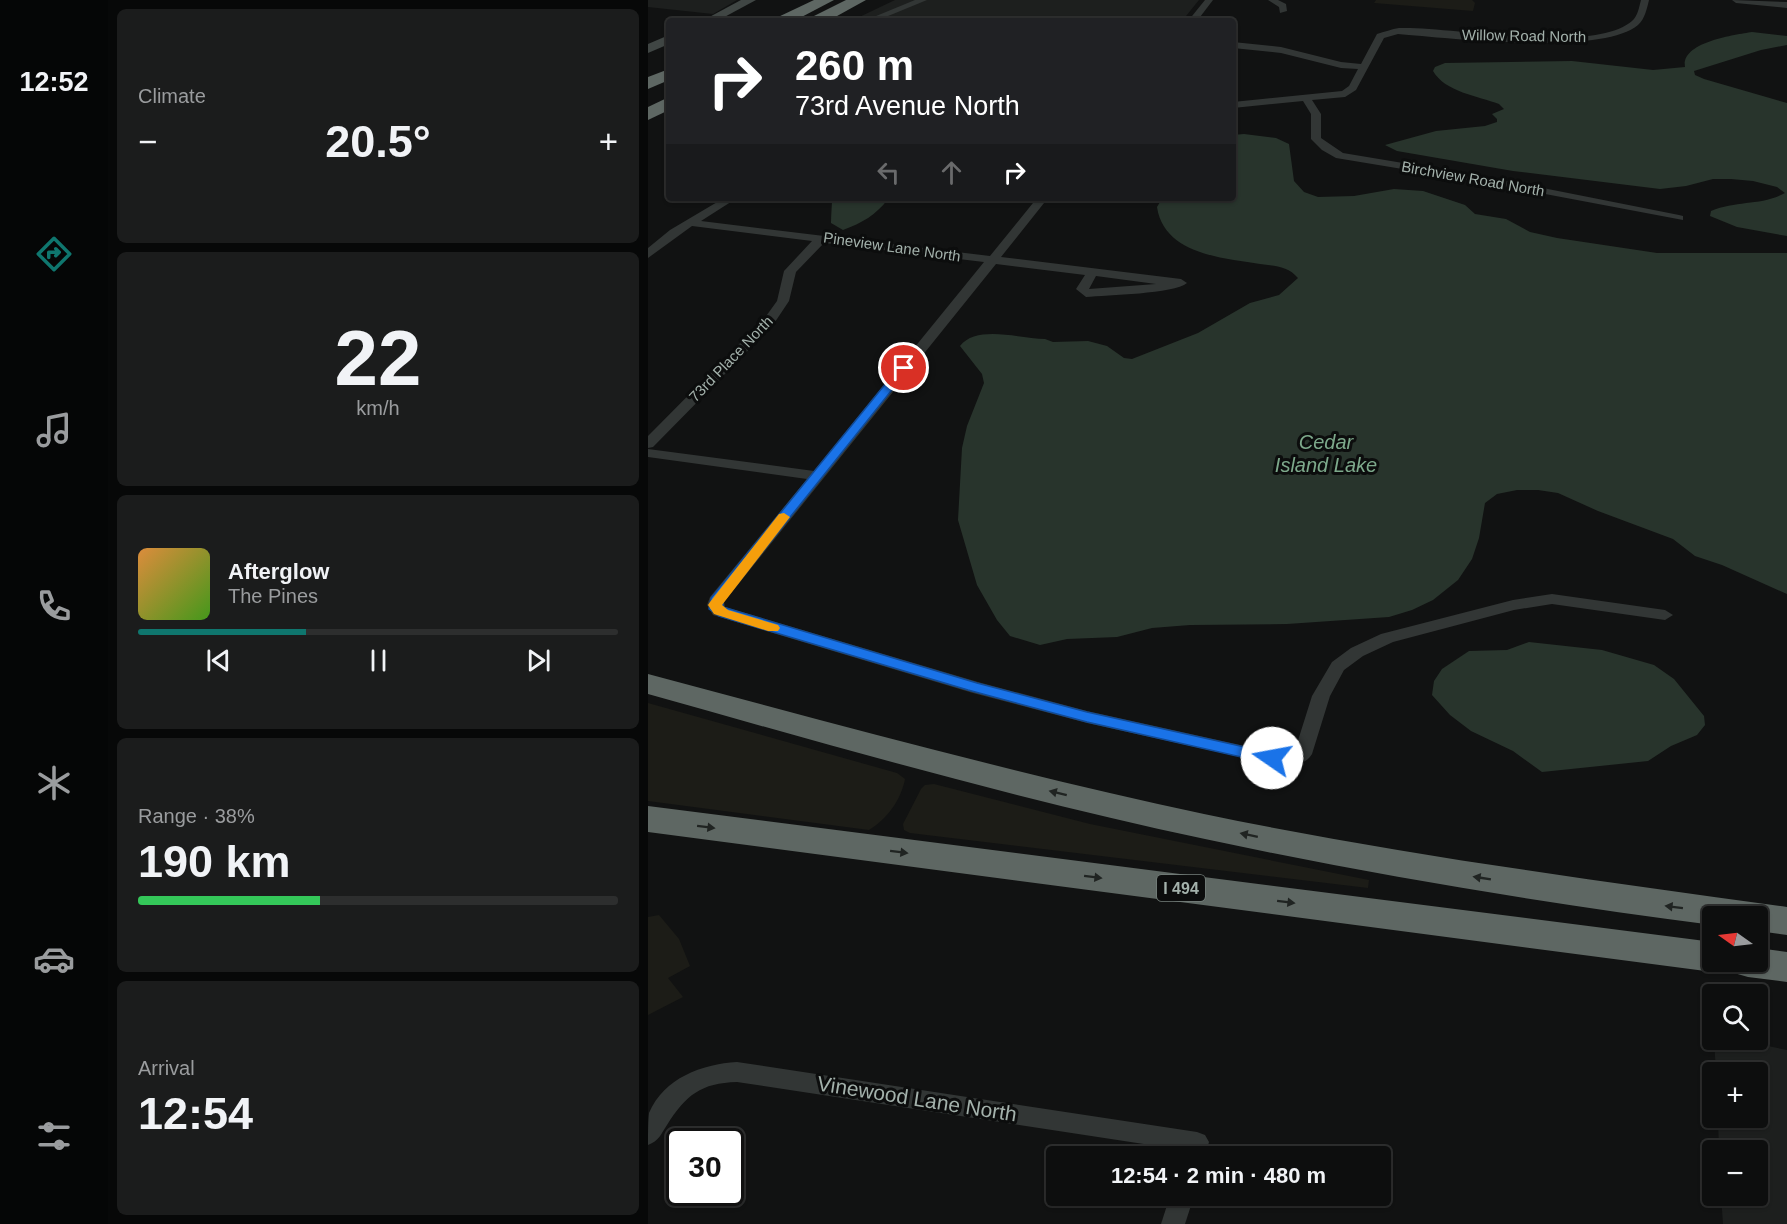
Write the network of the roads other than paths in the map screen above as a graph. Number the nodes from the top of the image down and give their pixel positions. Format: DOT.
graph roads {
  1 [pos="750,0"];
  2 [pos="826,0"];
  3 [pos="858,0"];
  4 [pos="923,0"];
  5 [pos="1209,0"];
  6 [pos="1272,0"];
  7 [pos="1645,0"];
  8 [pos="1736,0"];
  9 [pos="762,3"];
  10 [pos="1787,5"];
  11 [pos="1283,11"];
  12 [pos="714,18"];
  13 [pos="733,18"];
  14 [pos="788,18"];
  15 [pos="822,18"];
  16 [pos="876,18"];
  17 [pos="1194,18"];
  18 [pos="666,40"];
  19 [pos="1236,45"];
  20 [pos="648,49"];
  21 [pos="666,49"];
  22 [pos="648,57"];
  23 [pos="1363,67"];
  24 [pos="666,75"];
  25 [pos="648,84"];
  26 [pos="1306,99"];
  27 [pos="666,104"];
  28 [pos="1236,105"];
  29 [pos="648,115"];
  30 [pos="727,201"];
  31 [pos="1040,201"];
  32 [pos="1678,218"];
  33 [pos="691,223"];
  34 [pos="822,238"];
  35 [pos="648,254"];
  36 [pos="991,260"];
  37 [pos="1093,273"];
  38 [pos="648,444"];
  39 [pos="648,453"];
  40 [pos="816,476"];
  41 [pos="1665,615"];
  42 [pos="648,668"];
  43 [pos="648,684"];
  44 [pos="838,735"];
  45 [pos="648,819"];
  46 [pos="1702,909"];
  47 [pos="1768,918"];
  48 [pos="1787,921"];
  49 [pos="1702,956"];
  50 [pos="1768,964"];
  51 [pos="1787,966"];
  52 [pos="648,1135"];
  53 [pos="1196,1146"];
  54 [pos="1179,1206"];
  55 [pos="1173,1224"];
  1 -- 12 [label="street"];
  2 -- 14 [label="highway"];
  3 -- 15 [label="highway"];
  4 -- 16 [label="street"];
  5 -- 17 [label="street"];
  6 -- 11 [label="street"];
  7 -- 23 [label="street, Willow Road North"];
  8 -- 10 [label="street"];
  9 -- 13 [label="street"];
  18 -- 20 [label="street"];
  19 -- 23 [label="street"];
  21 -- 22 [label="street"];
  23 -- 26 [label="street"];
  24 -- 25 [label="highway"];
  26 -- 28 [label="street"];
  26 -- 32 [label="street, Birchview Road North"];
  27 -- 29 [label="highway"];
  30 -- 33 [label="street"];
  31 -- 36 [label="street"];
  33 -- 34 [label="street, Pineview Lane North"];
  33 -- 35 [label="street"];
  34 -- 36 [label="street, Pineview Lane North"];
  34 -- 38 [label="street, 73rd Place North"];
  36 -- 37 [label="street, Pineview Lane North"];
  36 -- 40 [label="street"];
  37 -- 37 [label="street, Pineview Lane North"];
  39 -- 40 [label="street"];
  40 -- 41 [label="street"];
  42 -- 44 [label="highway"];
  43 -- 44 [label="highway"];
  46 -- 44 [label="highway, one-way"];
  45 -- 49 [label="highway, I 494, one-way"];
  47 -- 48 [label="highway"];
  50 -- 51 [label="highway"];
  52 -- 53 [label="street, Vinewood Lane North"];
  54 -- 55 [label="street"];
}
